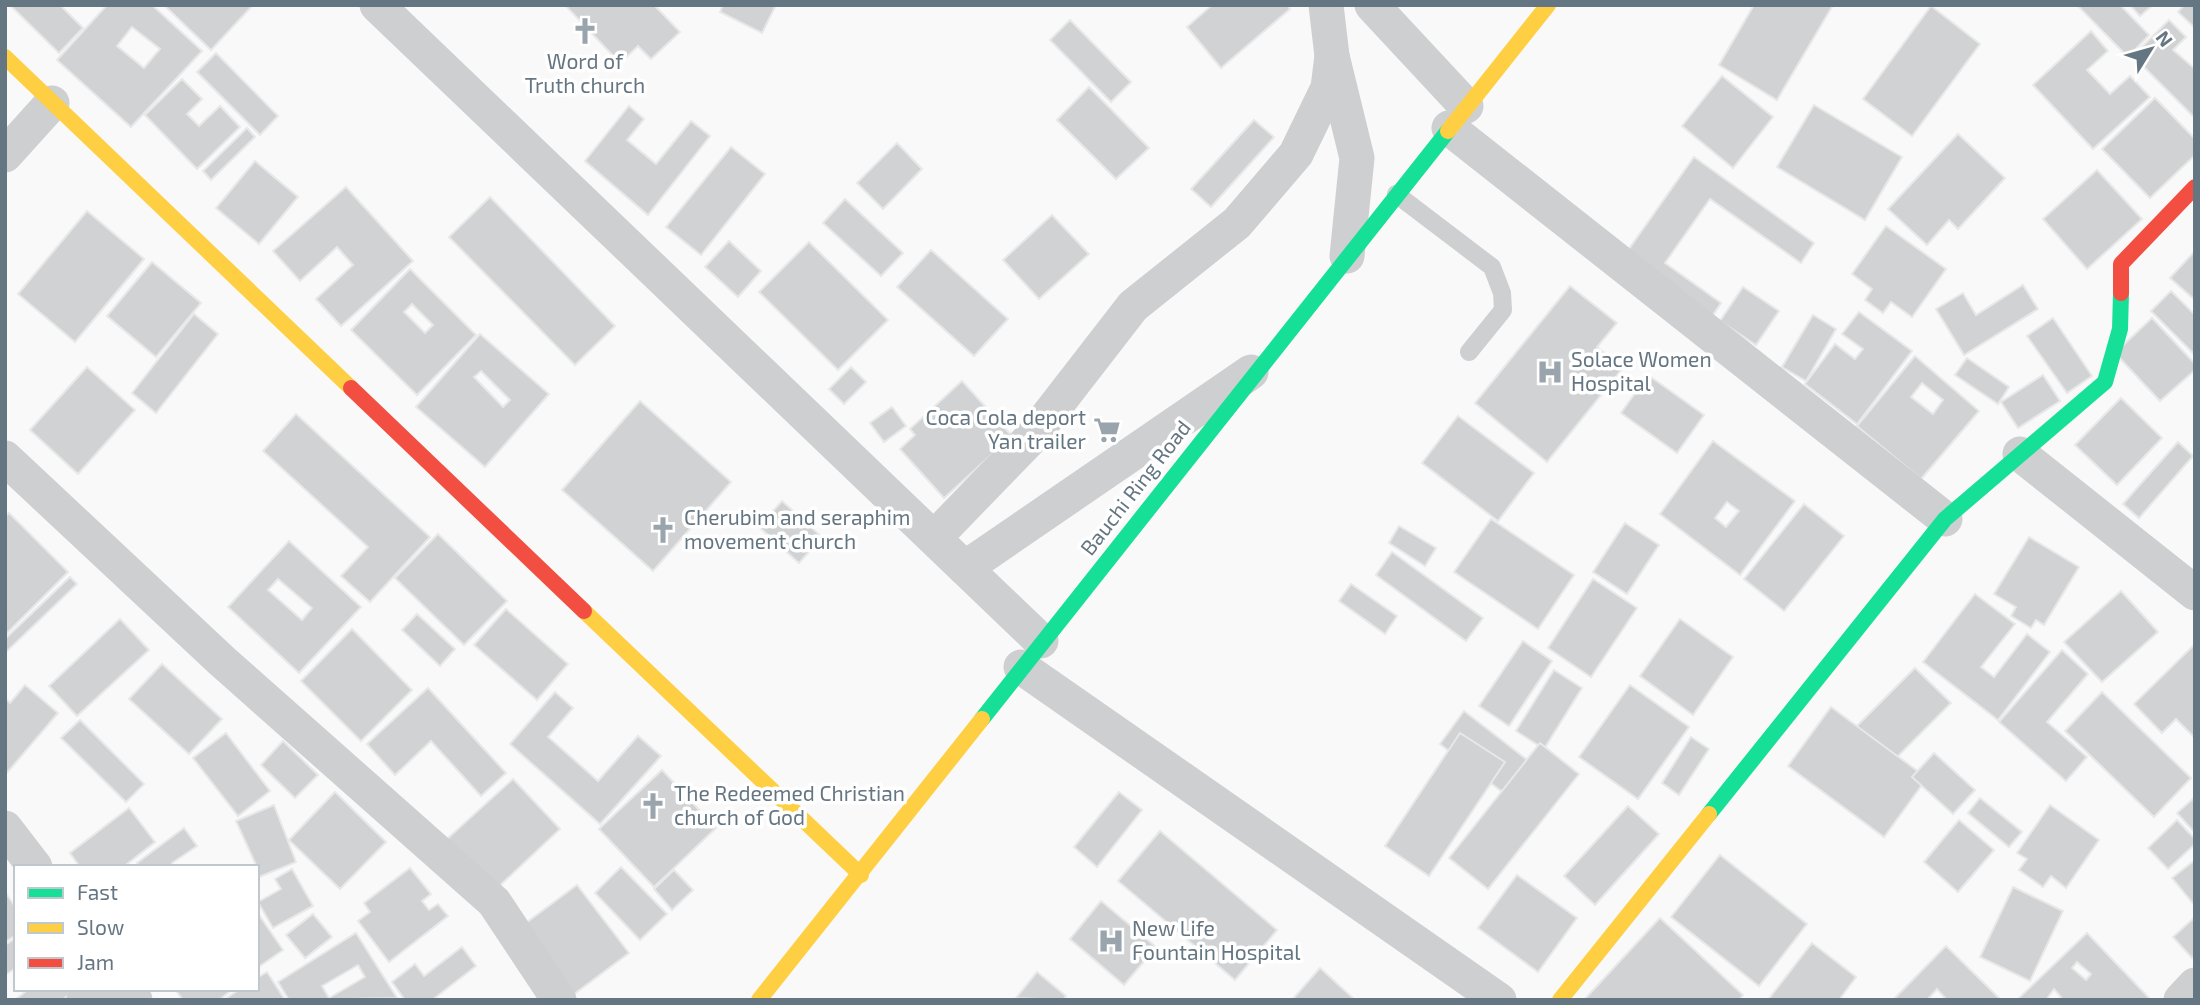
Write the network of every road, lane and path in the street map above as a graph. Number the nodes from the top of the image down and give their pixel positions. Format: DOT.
graph roads {
  1 [pos="1326,5"];
  2 [pos="1372,5"];
  3 [pos="1548,5"];
  4 [pos="378,6"];
  5 [pos="1332,56"];
  6 [pos="5,57"];
  7 [pos="52,103"];
  8 [pos="1457,117"];
  9 [pos="5,155"];
  10 [pos="2195,187"];
  11 [pos="1395,194"];
  12 [pos="1347,256"];
  13 [pos="1469,352"];
  14 [pos="1259,366"];
  15 [pos="2020,454"];
  16 [pos="5,457"];
  17 [pos="1945,519"];
  18 [pos="934,538"];
  19 [pos="965,568"];
  20 [pos="2195,593"];
  21 [pos="1031,654"];
  22 [pos="5,828"];
  23 [pos="33,865"];
  24 [pos="861,875"];
  25 [pos="2195,985"];
  26 [pos="559,1000"];
  27 [pos="759,1000"];
  28 [pos="1499,1000"];
  29 [pos="1560,1000"];
  30 [pos="2181,1000"];
  1 -- 5 [label="street"];
  2 -- 8 [label="street"];
  3 -- 8 [label="street, Bauchi Ring Road"];
  4 -- 18 [label="street"];
  5 -- 12 [label="street"];
  5 -- 18 [label="street"];
  6 -- 7 [label="street"];
  7 -- 9 [label="street"];
  7 -- 24 [label="street"];
  8 -- 11 [label="street, Bauchi Ring Road"];
  8 -- 17 [label="street"];
  10 -- 15 [label="street"];
  11 -- 12 [label="street, Bauchi Ring Road"];
  11 -- 13 [label="lane"];
  12 -- 14 [label="street, Bauchi Ring Road"];
  14 -- 19 [label="street"];
  14 -- 21 [label="street, Bauchi Ring Road"];
  15 -- 17 [label="street"];
  15 -- 20 [label="street"];
  16 -- 26 [label="street"];
  17 -- 29 [label="street"];
  18 -- 19 [label="street"];
  19 -- 21 [label="street"];
  21 -- 24 [label="street, Bauchi Ring Road"];
  21 -- 28 [label="street"];
  22 -- 23 [label="street"];
  24 -- 27 [label="street, Bauchi Ring Road"];
  25 -- 30 [label="street"];
}
